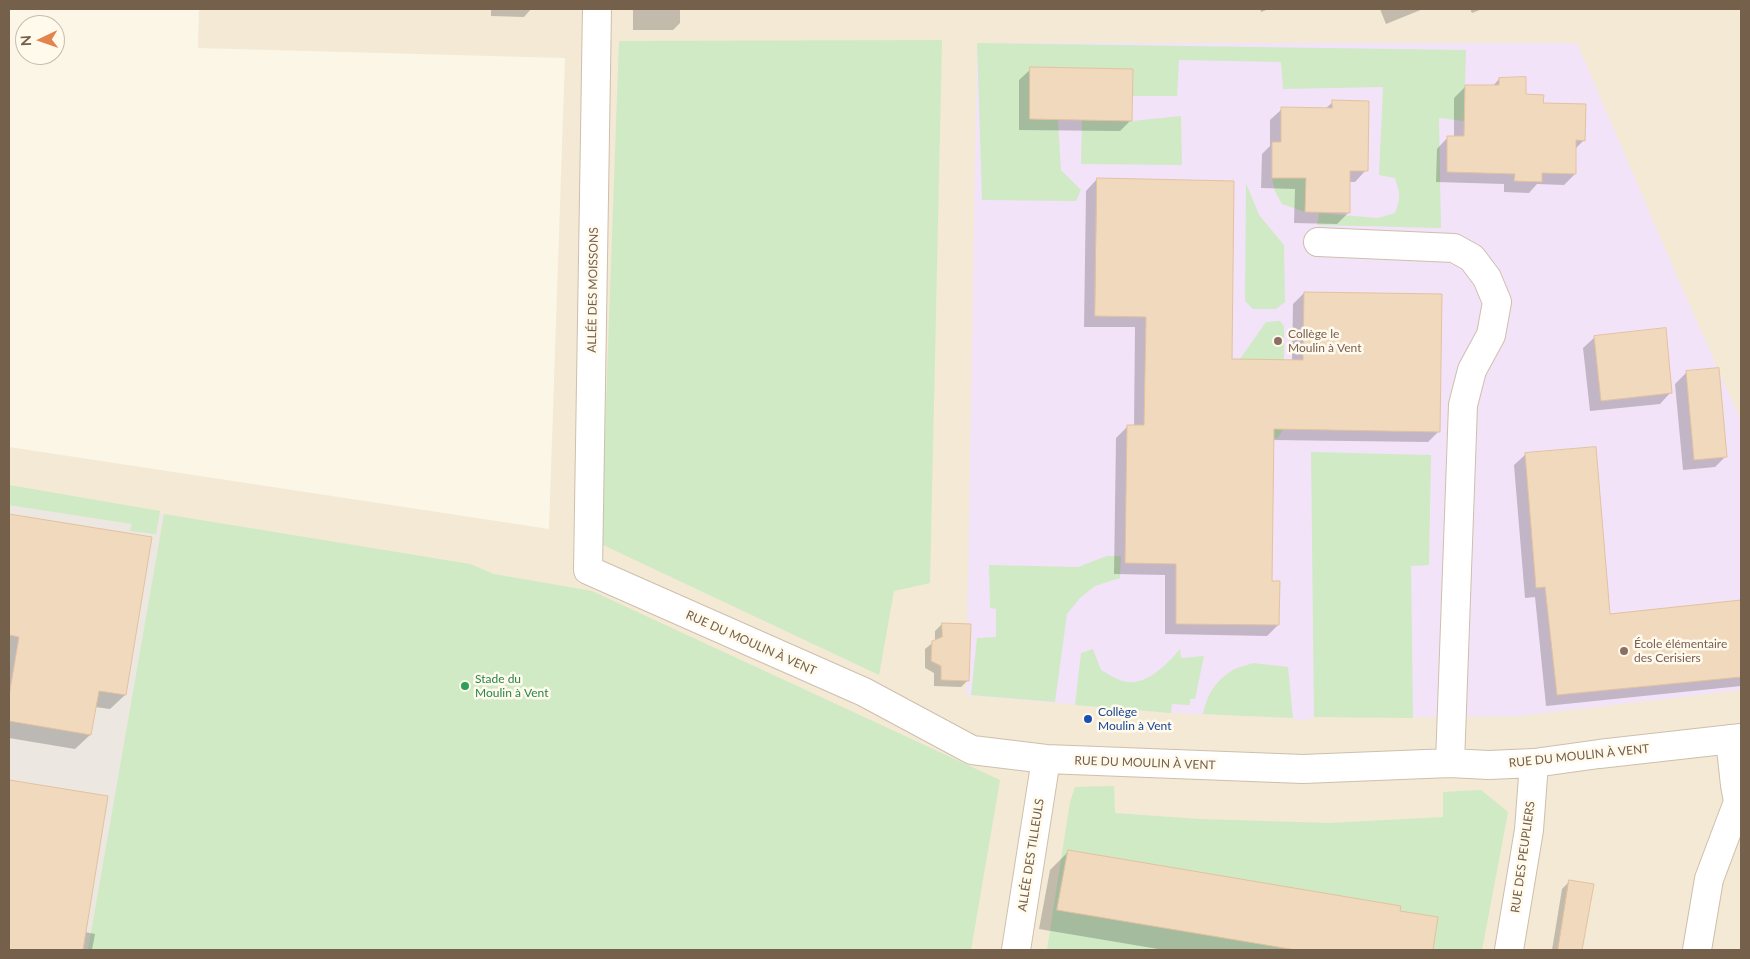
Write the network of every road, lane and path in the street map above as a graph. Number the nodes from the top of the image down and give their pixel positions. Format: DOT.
graph roads {
  1 [pos="597,9"];
  2 [pos="1318,242"];
  3 [pos="588,570"];
  4 [pos="1736,738"];
  5 [pos="1046,759"];
  6 [pos="1450,763"];
  7 [pos="1534,763"];
  8 [pos="1740,810"];
  9 [pos="1016,950"];
  10 [pos="1509,950"];
  11 [pos="1696,950"];
  1 -- 3 [label="street, ALLÉE DES MOISSONS"];
  2 -- 6 [label="street"];
  3 -- 5 [label="street, RUE DU MOULIN À VENT"];
  4 -- 7 [label="street, RUE DU MOULIN À VENT"];
  4 -- 8 [label="street"];
  5 -- 6 [label="street, RUE DU MOULIN À VENT"];
  5 -- 9 [label="street, ALLÉE DES TILLEULS"];
  6 -- 7 [label="street, RUE DU MOULIN À VENT"];
  7 -- 10 [label="street, RUE DES PEUPLIERS"];
  8 -- 11 [label="street"];
}
